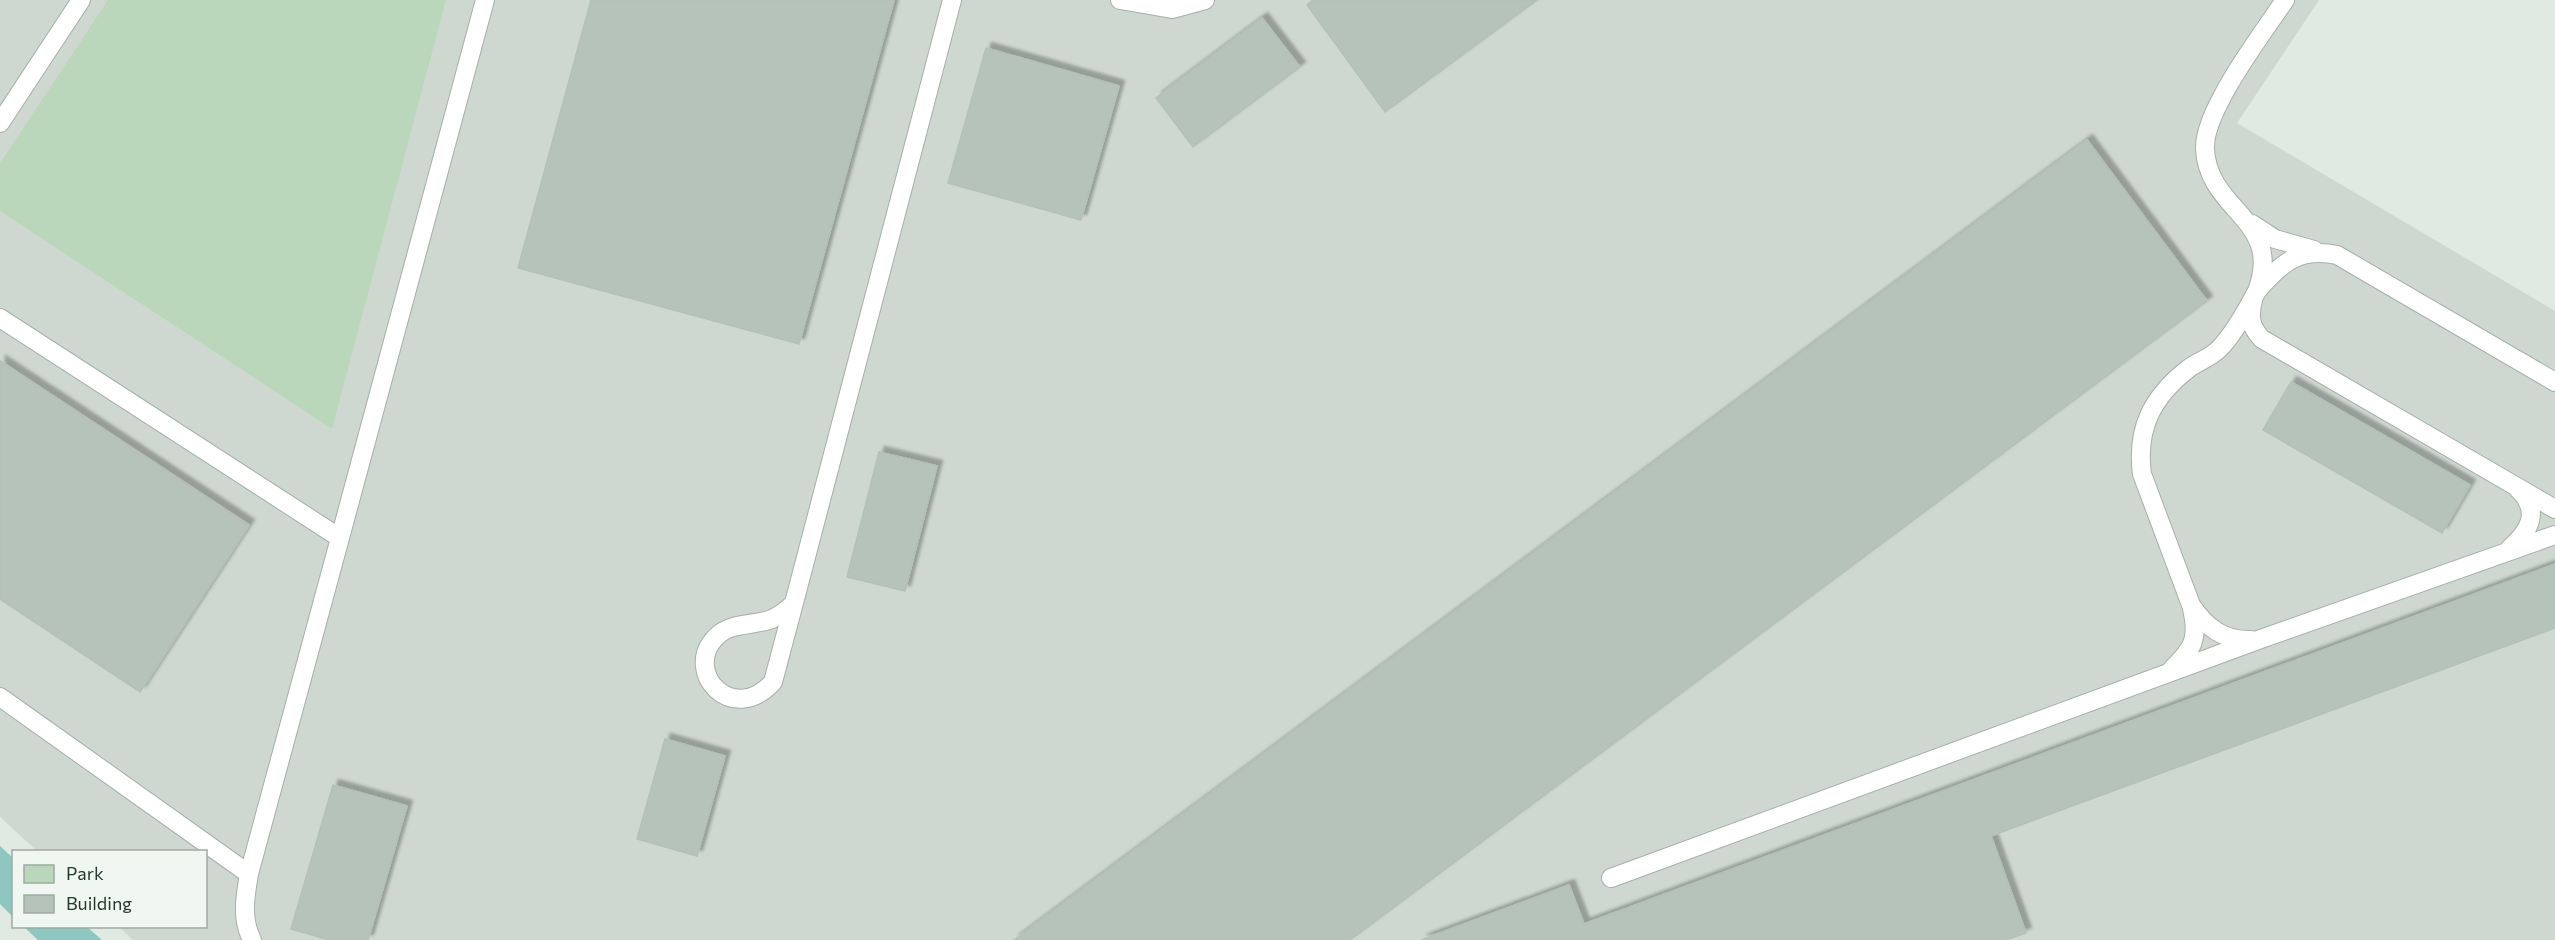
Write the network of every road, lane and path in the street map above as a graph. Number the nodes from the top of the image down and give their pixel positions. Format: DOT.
graph roads {
  1 [pos="81,0"];
  2 [pos="485,0"];
  3 [pos="952,0"];
  4 [pos="1120,0"];
  5 [pos="1204,0"];
  6 [pos="2285,0"];
  7 [pos="2276,9"];
  8 [pos="0,123"];
  9 [pos="2248,222"];
  10 [pos="2319,251"];
  11 [pos="2255,295"];
  12 [pos="0,318"];
  13 [pos="2262,339"];
  14 [pos="2219,349"];
  15 [pos="2555,382"];
  16 [pos="2515,486"];
  17 [pos="2555,509"];
  18 [pos="2555,535"];
  19 [pos="340,538"];
  20 [pos="2505,553"];
  21 [pos="794,603"];
  22 [pos="2191,605"];
  23 [pos="2258,640"];
  24 [pos="2167,675"];
  25 [pos="0,697"];
  26 [pos="249,874"];
  27 [pos="1611,878"];
  28 [pos="252,940"];
  1 -- 8 [label="lane"];
  2 -- 19 [label="lane"];
  3 -- 21 [label="lane"];
  4 -- 5 [label="lane"];
  6 -- 7 [label="lane"];
  7 -- 9 [label="lane"];
  9 -- 10 [label="lane"];
  9 -- 11 [label="lane"];
  10 -- 11 [label="lane"];
  10 -- 15 [label="lane"];
  11 -- 13 [label="lane"];
  11 -- 14 [label="lane"];
  12 -- 19 [label="lane"];
  13 -- 14 [label="lane"];
  13 -- 16 [label="lane"];
  14 -- 22 [label="lane"];
  16 -- 17 [label="lane"];
  16 -- 20 [label="lane"];
  18 -- 20 [label="lane"];
  19 -- 26 [label="lane"];
  20 -- 23 [label="lane"];
  21 -- 21 [label="lane"];
  22 -- 23 [label="lane"];
  22 -- 24 [label="lane"];
  23 -- 24 [label="lane"];
  24 -- 27 [label="lane"];
  25 -- 26 [label="lane"];
  26 -- 28 [label="lane"];
}
